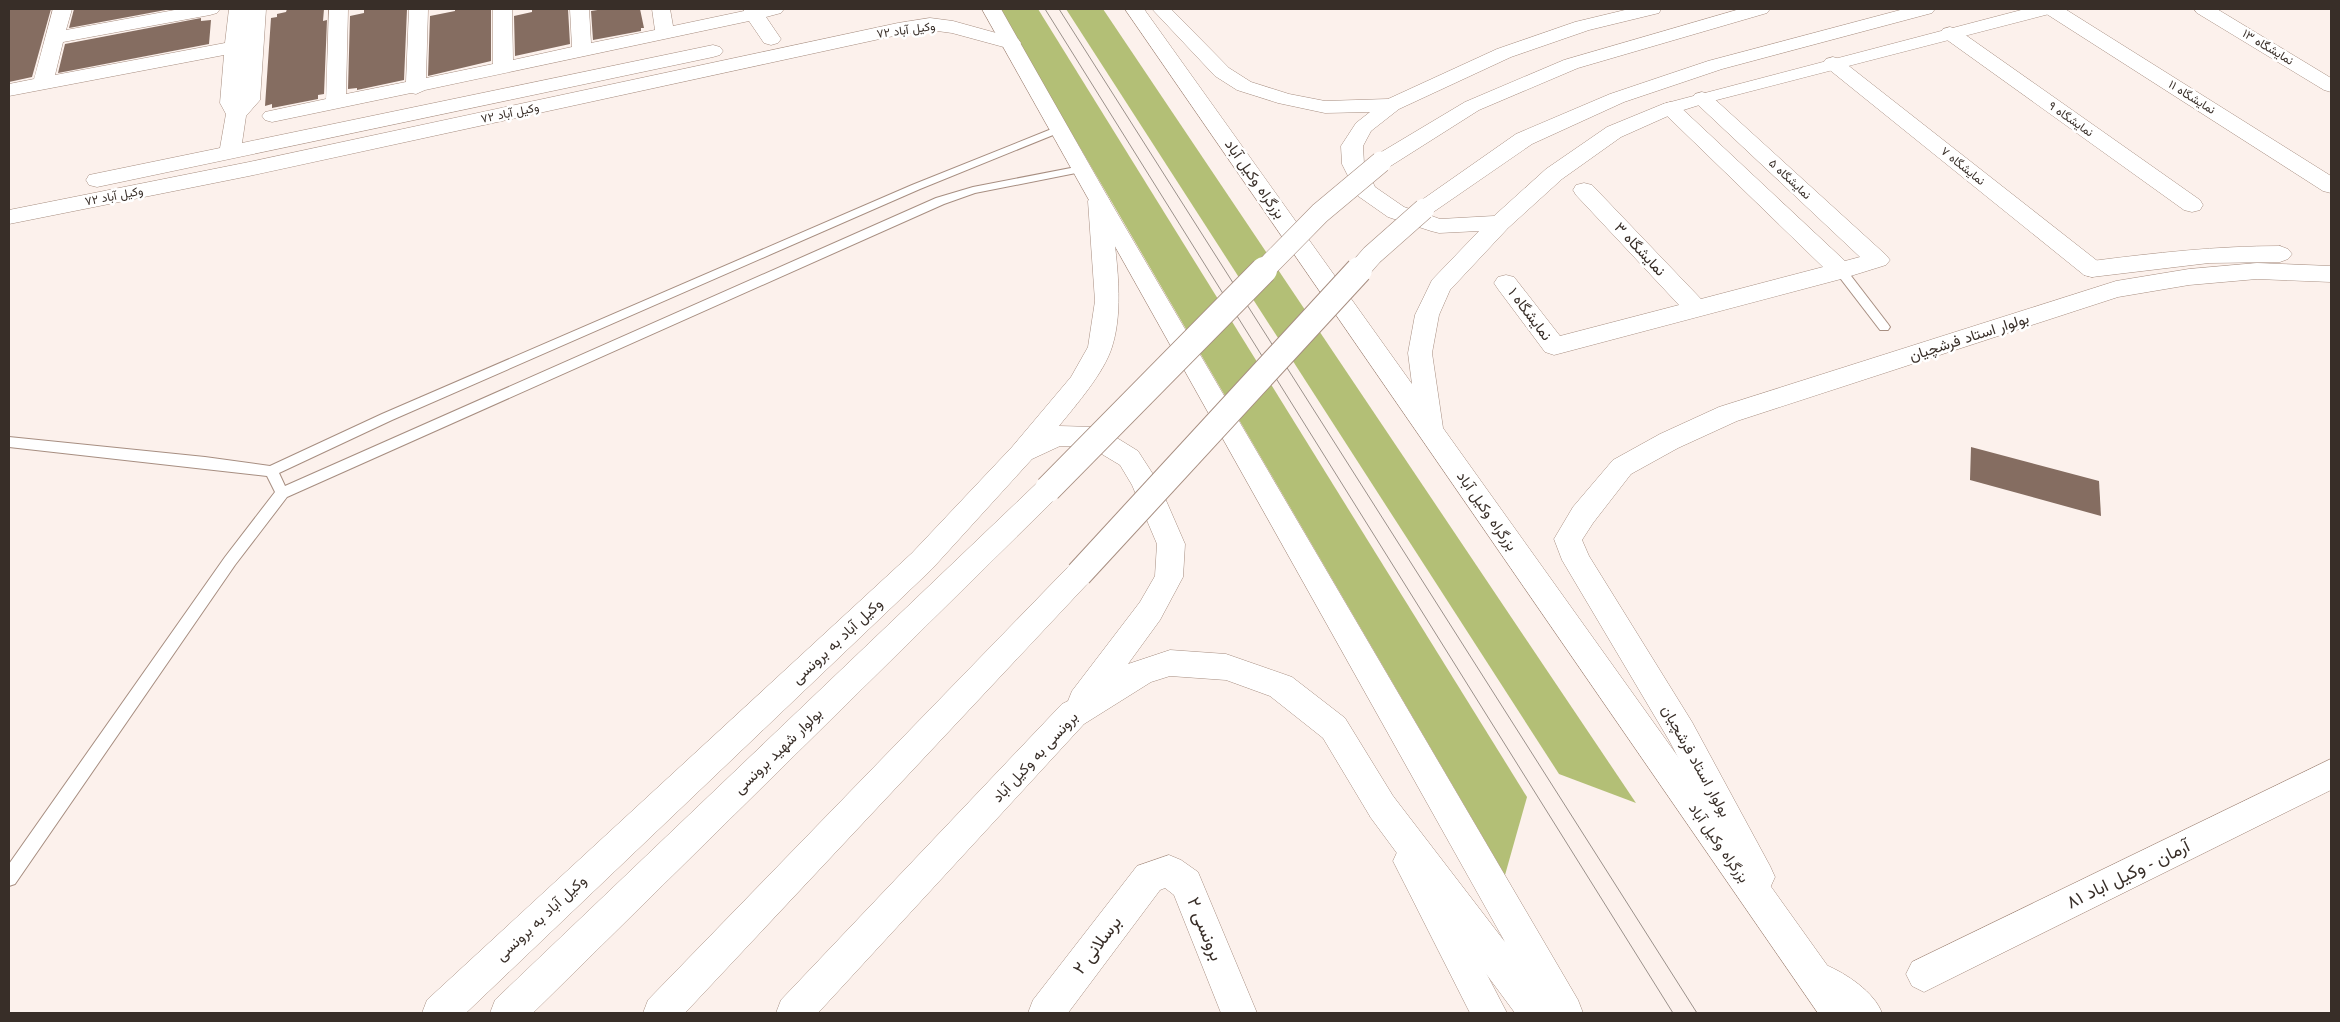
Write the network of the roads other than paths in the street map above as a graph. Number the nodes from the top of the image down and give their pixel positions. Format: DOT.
graph roads {
  1 [pos="210,9"];
  2 [pos="238,9"];
  3 [pos="257,9"];
  4 [pos="338,9"];
  5 [pos="418,9"];
  6 [pos="502,9"];
  7 [pos="579,9"];
  8 [pos="661,9"];
  9 [pos="774,9"];
  10 [pos="910,9"];
  11 [pos="991,9"];
  12 [pos="1135,9"];
  13 [pos="1161,9"];
  14 [pos="1652,9"];
  15 [pos="1760,9"];
  16 [pos="1925,9"];
  17 [pos="2046,9"];
  18 [pos="2052,9"];
  19 [pos="2204,9"];
  20 [pos="754,11"];
  21 [pos="931,17"];
  22 [pos="58,23"];
  23 [pos="140,30"];
  24 [pos="1950,33"];
  25 [pos="665,35"];
  26 [pos="771,39"];
  27 [pos="1010,43"];
  28 [pos="235,47"];
  29 [pos="582,52"];
  30 [pos="1834,63"];
  31 [pos="503,69"];
  32 [pos="626,79"];
  33 [pos="43,84"];
  34 [pos="2331,86"];
  35 [pos="416,88"];
  36 [pos="9,90"];
  37 [pos="1702,98"];
  38 [pos="336,104"];
  39 [pos="1392,105"];
  40 [pos="1670,108"];
  41 [pos="236,114"];
  42 [pos="272,116"];
  43 [pos="1059,129"];
  44 [pos="230,151"];
  45 [pos="1081,168"];
  46 [pos="2331,186"];
  47 [pos="1584,190"];
  48 [pos="9,199"];
  49 [pos="1099,201"];
  50 [pos="2192,205"];
  51 [pos="9,216"];
  52 [pos="1500,223"];
  53 [pos="2331,258"];
  54 [pos="2092,269"];
  55 [pos="1841,271"];
  56 [pos="2331,274"];
  57 [pos="1506,283"];
  58 [pos="2116,289"];
  59 [pos="1696,308"];
  60 [pos="1884,327"];
  61 [pos="1432,433"];
  62 [pos="9,442"];
  63 [pos="1021,454"];
  64 [pos="271,472"];
  65 [pos="282,493"];
  66 [pos="1073,714"];
  67 [pos="2331,774"];
  68 [pos="1382,807"];
  69 [pos="1149,877"];
  70 [pos="9,878"];
  71 [pos="1805,966"];
  72 [pos="1924,974"];
  73 [pos="440,1013"];
  74 [pos="508,1013"];
  75 [pos="660,1013"];
  76 [pos="794,1013"];
  77 [pos="1046,1013"];
  78 [pos="1240,1013"];
  79 [pos="1489,1013"];
  80 [pos="1537,1013"];
  81 [pos="1565,1013"];
  82 [pos="1838,1013"];
  83 [pos="1864,1013"];
  1 -- 23 [label="main road"];
  2 -- 28 [label="main road"];
  3 -- 41 [label="main road"];
  4 -- 38 [label="main road"];
  5 -- 35 [label="main road"];
  6 -- 31 [label="main road"];
  7 -- 29 [label="main road"];
  8 -- 25 [label="main road"];
  9 -- 20 [label="main road"];
  10 -- 26 [label="main road, ۷۲ وکیل آباد"];
  11 -- 27 [label="main road"];
  12 -- 61 [label="main road, بزرگراه وکیل آباد"];
  13 -- 39 [label="main road"];
  14 -- 39 [label="main road"];
  15 -- 74 [label="main road, بولوار شهید برونسی, bridge"];
  16 -- 75 [label="main road, bridge"];
  17 -- 24 [label="main road"];
  18 -- 46 [label="main road, نمایشگاه ۱۱"];
  19 -- 34 [label="main road, نمایشگاه ۱۳"];
  20 -- 25 [label="main road"];
  20 -- 26 [label="main road"];
  21 -- 27 [label="main road, ۷۲ وکیل آباد"];
  21 -- 32 [label="main road, ۷۲ وکیل آباد"];
  22 -- 23 [label="main road"];
  22 -- 33 [label="main road"];
  24 -- 30 [label="main road"];
  24 -- 50 [label="main road, نمایشگاه ۹"];
  25 -- 29 [label="main road"];
  26 -- 32 [label="main road, ۷۲ وکیل آباد"];
  27 -- 43 [label="main road"];
  28 -- 33 [label="main road"];
  28 -- 41 [label="main road"];
  29 -- 31 [label="main road"];
  30 -- 37 [label="main road"];
  30 -- 54 [label="main road, نمایشگاه ۷"];
  31 -- 35 [label="main road"];
  32 -- 44 [label="main road, ۷۲ وکیل آباد"];
  32 -- 51 [label="main road, ۷۲ وکیل آباد"];
  33 -- 36 [label="main road"];
  35 -- 38 [label="main road"];
  37 -- 40 [label="main road"];
  37 -- 55 [label="main road, نمایشگاه ۵"];
  38 -- 42 [label="main road"];
  39 -- 52 [label="main road"];
  40 -- 52 [label="main road"];
  40 -- 55 [label="main road"];
  41 -- 44 [label="main road"];
  43 -- 45 [label="main road"];
  43 -- 64 [label="lane"];
  44 -- 48 [label="main road, ۷۲ وکیل آباد"];
  45 -- 49 [label="main road"];
  45 -- 65 [label="lane"];
  47 -- 59 [label="main road, نمایشگاه ۳"];
  49 -- 63 [label="main road, وکیل آباد به برونسی"];
  49 -- 81 [label="main road"];
  52 -- 61 [label="main road"];
  53 -- 54 [label="main road"];
  54 -- 58 [label="main road, نمایشگاه ۷"];
  55 -- 59 [label="main road"];
  55 -- 60 [label="lane"];
  56 -- 58 [label="main road, بولوار استاد فرشچیان"];
  57 -- 59 [label="main road, نمایشگاه ۱"];
  58 -- 71 [label="main road, بولوار استاد فرشچیان"];
  61 -- 71 [label="main road, بزرگراه وکیل آباد"];
  62 -- 64 [label="lane"];
  63 -- 66 [label="main road"];
  63 -- 73 [label="main road, وکیل آباد به برونسی"];
  64 -- 65 [label="lane"];
  65 -- 70 [label="lane"];
  66 -- 68 [label="main road, برونسی به وکیل آباد"];
  66 -- 76 [label="main road, برونسی به وکیل آباد"];
  67 -- 72 [label="main road, آرمان - وکیل اباد ۸۱"];
  68 -- 79 [label="main road"];
  68 -- 80 [label="main road"];
  69 -- 77 [label="main road, برسلانی ۲"];
  69 -- 78 [label="main road, برونسی ۲"];
  71 -- 82 [label="main road, بزرگراه وکیل آباد"];
  71 -- 83 [label="main road"];
}
